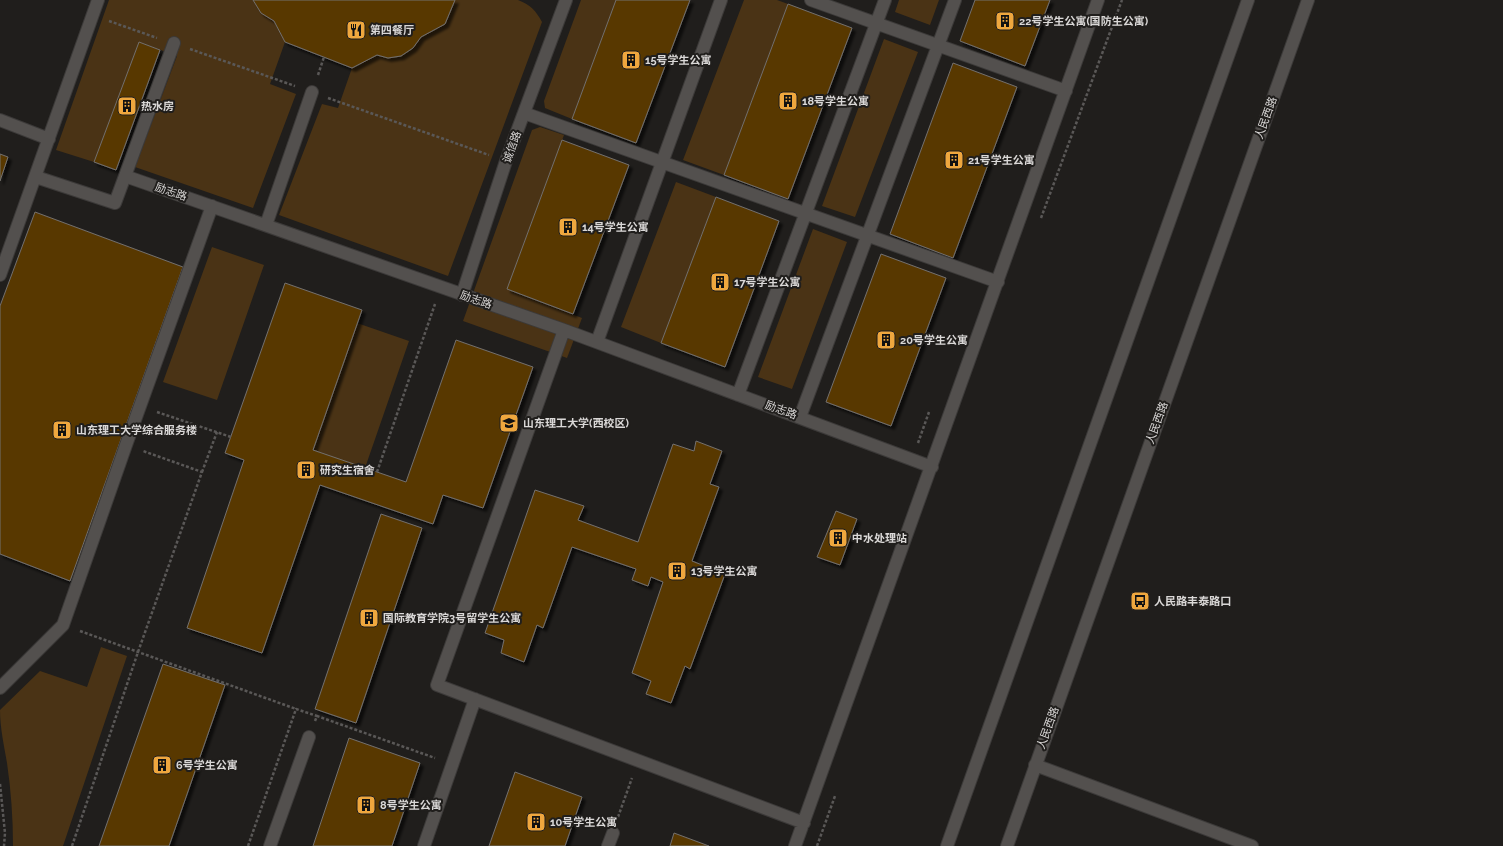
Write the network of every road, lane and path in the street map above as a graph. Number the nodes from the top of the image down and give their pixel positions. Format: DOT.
graph roads {
  1 [pos="98,0"];
  2 [pos="566,0"];
  3 [pos="721,0"];
  4 [pos="811,0"];
  5 [pos="885,0"];
  6 [pos="955,0"];
  7 [pos="1098,0"];
  8 [pos="1248,0"];
  9 [pos="1308,0"];
  10 [pos="876,24"];
  11 [pos="174,44"];
  12 [pos="938,46"];
  13 [pos="312,92"];
  14 [pos="1066,92"];
  15 [pos="524,113"];
  16 [pos="0,120"];
  17 [pos="49,139"];
  18 [pos="662,162"];
  19 [pos="125,176"];
  20 [pos="36,177"];
  21 [pos="212,206"];
  22 [pos="806,213"];
  23 [pos="266,225"];
  24 [pos="868,235"];
  25 [pos="0,275"];
  26 [pos="998,282"];
  27 [pos="441,287"];
  28 [pos="462,295"];
  29 [pos="564,330"];
  30 [pos="597,342"];
  31 [pos="738,395"];
  32 [pos="140,406"];
  33 [pos="800,417"];
  34 [pos="217,432"];
  35 [pos="231,437"];
  36 [pos="126,446"];
  37 [pos="932,466"];
  38 [pos="202,472"];
  39 [pos="377,472"];
  40 [pos="63,625"];
  41 [pos="138,652"];
  42 [pos="0,688"];
  43 [pos="475,699"];
  44 [pos="296,709"];
  45 [pos="309,737"];
  46 [pos="440,759"];
  47 [pos="639,761"];
  48 [pos="1035,765"];
  49 [pos="0,784"];
  50 [pos="804,823"];
  51 [pos="612,833"];
  52 [pos="4,846"];
  53 [pos="72,846"];
  54 [pos="270,846"];
  55 [pos="424,846"];
  56 [pos="608,846"];
  57 [pos="795,846"];
  58 [pos="947,846"];
  59 [pos="1006,846"];
  60 [pos="1252,846"];
  1 -- 17 [label="street"];
  2 -- 15 [label="street, 诚信路"];
  3 -- 18 [label="street"];
  4 -- 10 [label="street"];
  5 -- 10 [label="street"];
  6 -- 12 [label="street"];
  7 -- 14 [label="street"];
  8 -- 58 [label="street"];
  9 -- 48 [label="street, 人民西路"];
  10 -- 12 [label="street"];
  10 -- 22 [label="street"];
  11 -- 19 [label="street"];
  12 -- 14 [label="street"];
  12 -- 24 [label="street"];
  13 -- 23 [label="street"];
  14 -- 26 [label="street"];
  15 -- 18 [label="street"];
  15 -- 28 [label="street, 诚信路"];
  16 -- 17 [label="street"];
  17 -- 20 [label="street"];
  18 -- 22 [label="street"];
  18 -- 30 [label="street"];
  19 -- 20 [label="street"];
  19 -- 21 [label="street, 励志路"];
  20 -- 25 [label="street"];
  21 -- 23 [label="street, 励志路"];
  21 -- 32 [label="street"];
  22 -- 24 [label="street"];
  22 -- 31 [label="street"];
  23 -- 27 [label="street, 励志路"];
  24 -- 26 [label="street"];
  24 -- 33 [label="street"];
  26 -- 37 [label="street"];
  27 -- 28 [label="street, 励志路"];
  27 -- 39 [label="path"];
  28 -- 29 [label="street, 励志路"];
  29 -- 30 [label="street, 励志路"];
  29 -- 43 [label="street"];
  30 -- 31 [label="street, 励志路"];
  31 -- 33 [label="street, 励志路"];
  32 -- 34 [label="path"];
  32 -- 36 [label="street"];
  33 -- 37 [label="street, 励志路"];
  34 -- 35 [label="path"];
  34 -- 38 [label="path"];
  36 -- 38 [label="path"];
  36 -- 40 [label="street"];
  37 -- 50 [label="street"];
  38 -- 41 [label="path"];
  40 -- 41 [label="path"];
  40 -- 42 [label="street"];
  41 -- 44 [label="path"];
  41 -- 53 [label="path"];
  43 -- 47 [label="street"];
  43 -- 55 [label="street"];
  45 -- 46 [label="path"];
  45 -- 54 [label="street"];
  47 -- 50 [label="street"];
  47 -- 51 [label="path"];
  48 -- 59 [label="street, 人民西路"];
  48 -- 60 [label="street"];
  49 -- 52 [label="path"];
  50 -- 57 [label="street"];
  51 -- 56 [label="street"];
}
